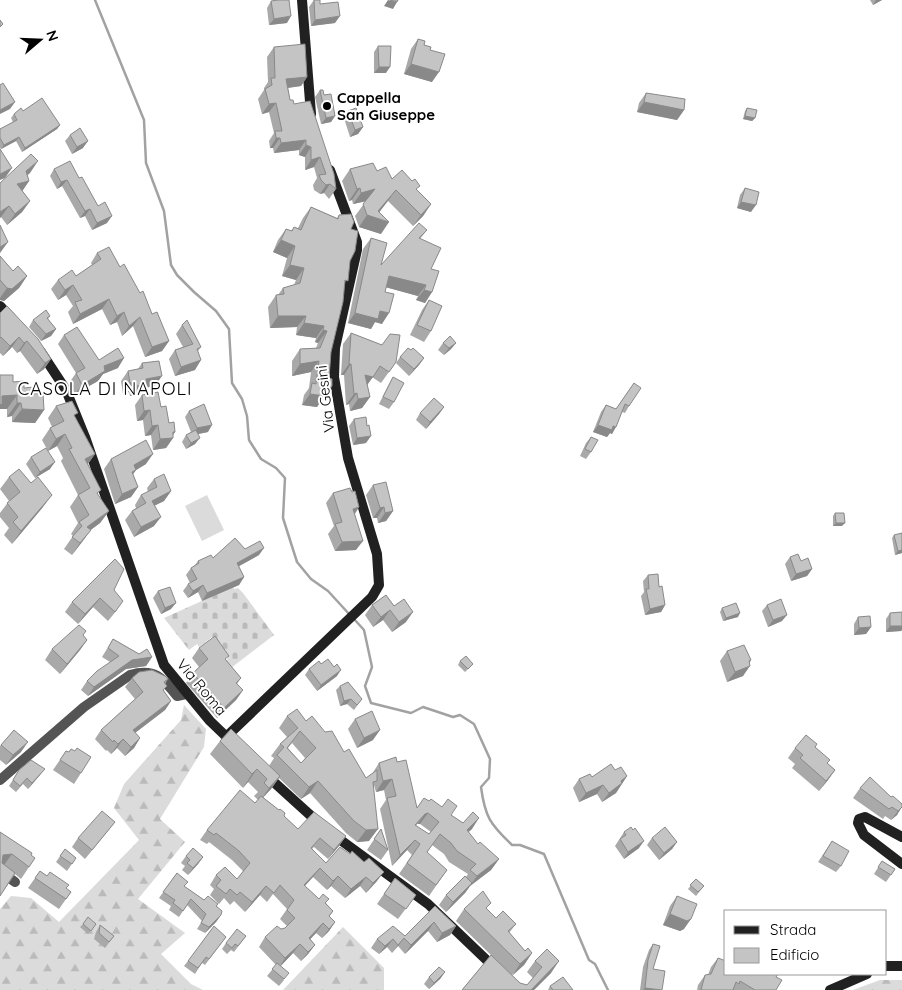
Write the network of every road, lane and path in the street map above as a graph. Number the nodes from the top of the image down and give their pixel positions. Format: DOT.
graph roads {
  1 [pos="302,0"];
  2 [pos="315,128"];
  3 [pos="326,159"];
  4 [pos="0,306"];
  5 [pos="16,324"];
  6 [pos="36,345"];
  7 [pos="186,694"];
  8 [pos="226,737"];
  9 [pos="240,750"];
  10 [pos="260,770"];
  11 [pos="0,780"];
  12 [pos="902,837"];
  13 [pos="902,864"];
  14 [pos="0,872"];
  15 [pos="15,882"];
  16 [pos="887,966"];
  17 [pos="902,966"];
  18 [pos="864,975"];
  19 [pos="503,976"];
  20 [pos="830,990"];
  1 -- 2 [label="street"];
  3 -- 8 [label="street, Via Gesini"];
  4 -- 5 [label="street"];
  6 -- 7 [label="street, Via Roma"];
  7 -- 8 [label="street, Via Roma"];
  7 -- 11 [label="street"];
  8 -- 9 [label="street, Via Roma"];
  10 -- 19 [label="street"];
  12 -- 13 [label="street"];
  14 -- 15 [label="street"];
  16 -- 17 [label="street"];
  18 -- 20 [label="street"];
}
